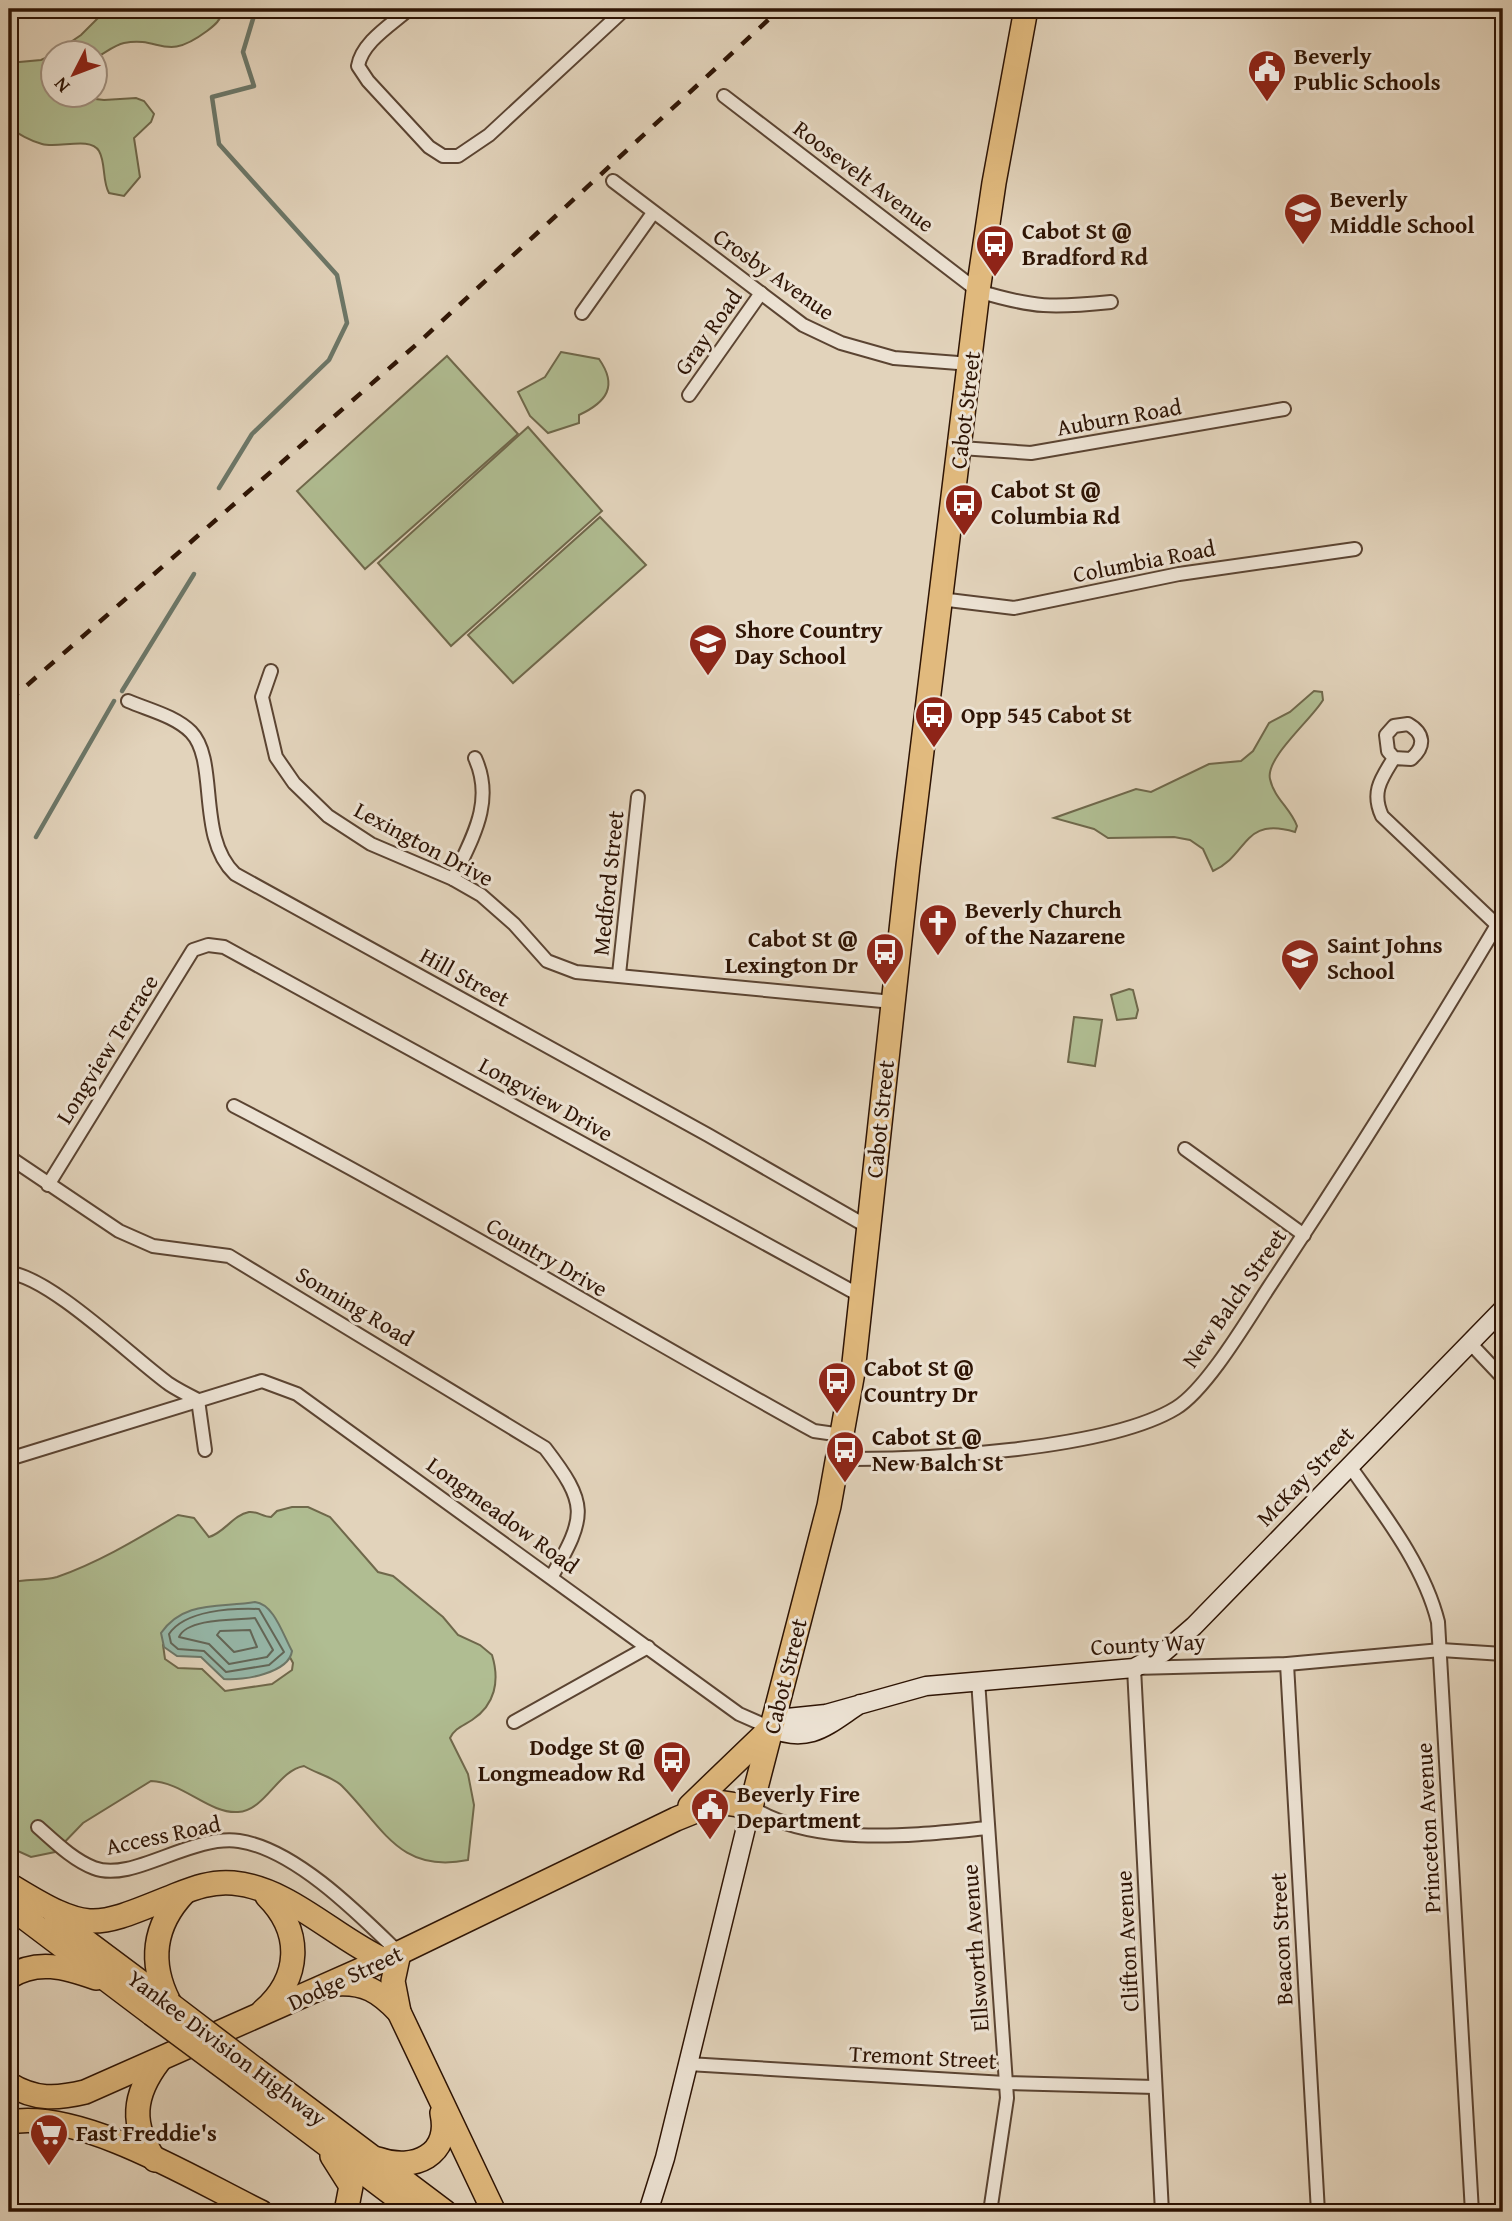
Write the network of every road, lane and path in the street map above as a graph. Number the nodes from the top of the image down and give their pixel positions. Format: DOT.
graph roads {
  1 [pos="409,9"];
  2 [pos="625,9"];
  3 [pos="1027,9"];
  4 [pos="724,96"];
  5 [pos="613,181"];
  6 [pos="653,213"];
  7 [pos="978,291"];
  8 [pos="761,293"];
  9 [pos="1111,302"];
  10 [pos="582,313"];
  11 [pos="971,364"];
  12 [pos="689,395"];
  13 [pos="1284,409"];
  14 [pos="961,448"];
  15 [pos="1355,549"];
  16 [pos="940,599"];
  17 [pos="271,671"];
  18 [pos="128,701"];
  19 [pos="475,758"];
  20 [pos="1394,758"];
  21 [pos="638,797"];
  22 [pos="453,879"];
  23 [pos="1500,920"];
  24 [pos="208,945"];
  25 [pos="619,974"];
  26 [pos="893,1002"];
  27 [pos="234,1106"];
  28 [pos="1185,1149"];
  29 [pos="9,1157"];
  30 [pos="48,1185"];
  31 [pos="868,1227"];
  32 [pos="1304,1235"];
  33 [pos="9,1273"];
  34 [pos="861,1296"];
  35 [pos="1503,1309"];
  36 [pos="1470,1343"];
  37 [pos="1503,1378"];
  38 [pos="198,1400"];
  39 [pos="842,1435"];
  40 [pos="205,1450"];
  41 [pos="9,1459"];
  42 [pos="838,1460"];
  43 [pos="1349,1465"];
  44 [pos="552,1576"];
  45 [pos="648,1647"];
  46 [pos="1441,1650"];
  47 [pos="1503,1654"];
  48 [pos="1287,1664"];
  49 [pos="1134,1668"];
  50 [pos="978,1680"];
  51 [pos="514,1722"];
  52 [pos="771,1728"];
  53 [pos="751,1807"];
  54 [pos="676,1819"];
  55 [pos="38,1827"];
  56 [pos="988,1828"];
  57 [pos="186,1891"];
  58 [pos="262,1891"];
  59 [pos="10,1892"];
  60 [pos="392,1957"];
  61 [pos="9,1977"];
  62 [pos="332,1984"];
  63 [pos="115,1985"];
  64 [pos="161,2009"];
  65 [pos="398,2012"];
  66 [pos="255,2019"];
  67 [pos="159,2061"];
  68 [pos="688,2064"];
  69 [pos="246,2073"];
  70 [pos="1005,2083"];
  71 [pos="9,2084"];
  72 [pos="1155,2087"];
  73 [pos="85,2092"];
  74 [pos="440,2103"];
  75 [pos="13,2123"];
  76 [pos="311,2133"];
  77 [pos="368,2155"];
  78 [pos="155,2160"];
  79 [pos="261,2212"];
  80 [pos="346,2212"];
  81 [pos="416,2212"];
  82 [pos="445,2212"];
  83 [pos="494,2212"];
  84 [pos="648,2212"];
  85 [pos="990,2212"];
  86 [pos="1162,2212"];
  87 [pos="1318,2212"];
  88 [pos="1472,2212"];
  1 -- 2 [label="street"];
  3 -- 7 [label="highway, Cabot Street"];
  4 -- 7 [label="street, Roosevelt Avenue"];
  5 -- 6 [label="street, Crosby Avenue"];
  6 -- 8 [label="street, Crosby Avenue"];
  6 -- 10 [label="street"];
  7 -- 9 [label="street"];
  7 -- 11 [label="highway, Cabot Street"];
  8 -- 11 [label="street, Crosby Avenue"];
  8 -- 12 [label="street, Gray Road"];
  11 -- 14 [label="highway, Cabot Street"];
  13 -- 14 [label="street, Auburn Road"];
  14 -- 16 [label="highway, Cabot Street"];
  15 -- 16 [label="street, Columbia Road"];
  16 -- 26 [label="highway, Cabot Street"];
  17 -- 22 [label="street, Lexington Drive"];
  18 -- 31 [label="street, Hill Street"];
  19 -- 22 [label="street"];
  20 -- 23 [label="street"];
  21 -- 25 [label="street, Medford Street"];
  22 -- 25 [label="street, Lexington Drive"];
  23 -- 32 [label="street, New Balch Street"];
  24 -- 30 [label="street, Longview Terrace"];
  24 -- 34 [label="street, Longview Drive"];
  25 -- 26 [label="street, Lexington Drive"];
  26 -- 31 [label="highway, Cabot Street"];
  27 -- 39 [label="street, Country Drive"];
  28 -- 32 [label="street"];
  29 -- 30 [label="street, Sonning Road"];
  30 -- 44 [label="street, Sonning Road"];
  31 -- 34 [label="highway, Cabot Street"];
  32 -- 42 [label="street, New Balch Street"];
  33 -- 38 [label="street"];
  34 -- 39 [label="highway, Cabot Street"];
  35 -- 36 [label="main road, McKay Street"];
  36 -- 37 [label="street"];
  36 -- 43 [label="main road, McKay Street"];
  38 -- 40 [label="street"];
  38 -- 41 [label="street, Longmeadow Road"];
  38 -- 44 [label="street, Longmeadow Road"];
  39 -- 42 [label="highway, Cabot Street"];
  42 -- 52 [label="highway, Cabot Street"];
  43 -- 46 [label="street, Princeton Avenue"];
  43 -- 49 [label="main road, McKay Street"];
  44 -- 45 [label="street, Longmeadow Road"];
  45 -- 51 [label="street"];
  45 -- 52 [label="street, Longmeadow Road"];
  46 -- 47 [label="street, County Way"];
  46 -- 48 [label="street, County Way"];
  46 -- 88 [label="street, Princeton Avenue"];
  48 -- 49 [label="street, County Way"];
  48 -- 87 [label="street, Beacon Street"];
  49 -- 50 [label="main road, County Way"];
  49 -- 72 [label="street, Clifton Avenue"];
  50 -- 52 [label="main road, County Way"];
  50 -- 56 [label="street, Ellsworth Avenue"];
  52 -- 53 [label="highway, Cabot Street"];
  52 -- 54 [label="highway, Dodge Street"];
  53 -- 54 [label="highway, Dodge Street"];
  53 -- 56 [label="street"];
  53 -- 68 [label="main road, Cabot Street"];
  54 -- 60 [label="highway, Dodge Street"];
  55 -- 60 [label="street, Access Road"];
  56 -- 70 [label="street, Ellsworth Avenue"];
  57 -- 58 [label="highway"];
  57 -- 59 [label="highway"];
  57 -- 64 [label="highway"];
  58 -- 60 [label="highway"];
  58 -- 66 [label="highway"];
  59 -- 63 [label="highway, Yankee Division Highway"];
  59 -- 64 [label="highway, Yankee Division Highway"];
  60 -- 62 [label="highway, Dodge Street"];
  60 -- 65 [label="highway"];
  61 -- 63 [label="highway"];
  62 -- 65 [label="highway"];
  62 -- 66 [label="highway, Dodge Street"];
  63 -- 64 [label="highway, Yankee Division Highway"];
  64 -- 69 [label="highway, Yankee Division Highway, bridge"];
  65 -- 74 [label="highway"];
  66 -- 67 [label="highway, Dodge Street"];
  67 -- 73 [label="highway, Dodge Street"];
  67 -- 78 [label="highway"];
  68 -- 70 [label="street, Tremont Street"];
  68 -- 84 [label="main road, Cabot Street"];
  69 -- 76 [label="highway, Yankee Division Highway"];
  69 -- 77 [label="highway, Yankee Division Highway"];
  70 -- 72 [label="street, Tremont Street"];
  70 -- 85 [label="street, Ellsworth Avenue"];
  71 -- 73 [label="highway"];
  72 -- 86 [label="street, Clifton Avenue"];
  73 -- 75 [label="main road, Dodge Street"];
  74 -- 77 [label="highway"];
  74 -- 83 [label="highway"];
  75 -- 78 [label="highway"];
  76 -- 80 [label="highway"];
  76 -- 81 [label="highway, Yankee Division Highway"];
  77 -- 82 [label="highway, Yankee Division Highway"];
  78 -- 79 [label="highway"];
}
